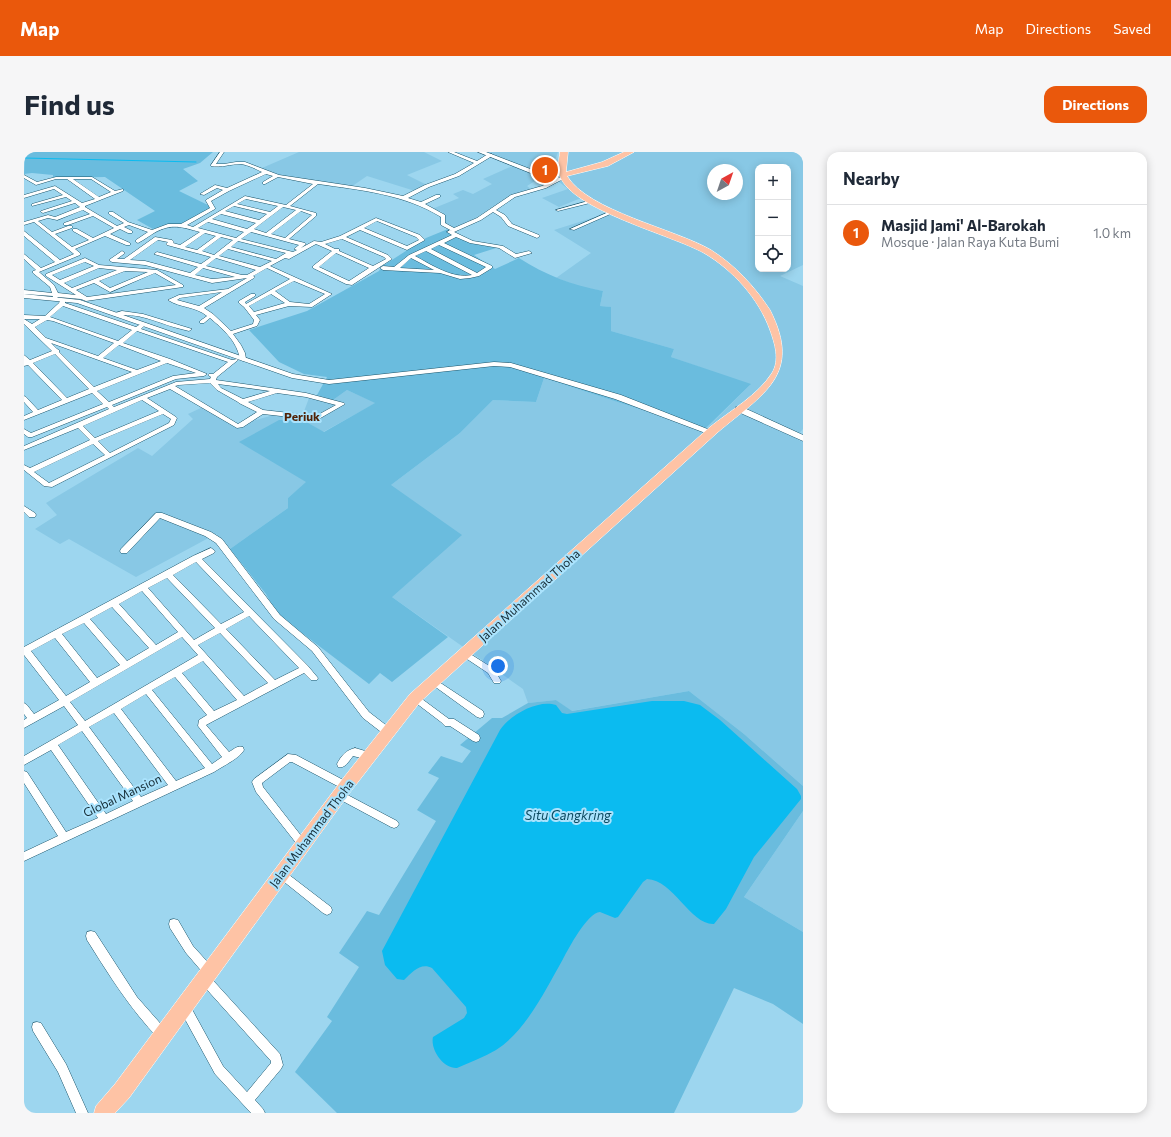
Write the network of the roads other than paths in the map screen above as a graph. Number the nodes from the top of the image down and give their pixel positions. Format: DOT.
graph roads {
  1 [pos="222,152"];
  2 [pos="450,152"];
  3 [pos="481,152"];
  4 [pos="564,152"];
  5 [pos="630,152"];
  6 [pos="621,154"];
  7 [pos="490,155"];
  8 [pos="476,162"];
  9 [pos="266,172"];
  10 [pos="277,176"];
  11 [pos="563,177"];
  12 [pos="26,178"];
  13 [pos="46,181"];
  14 [pos="70,181"];
  15 [pos="265,183"];
  16 [pos="317,183"];
  17 [pos="36,184"];
  18 [pos="61,185"];
  19 [pos="55,187"];
  20 [pos="44,190"];
  21 [pos="122,190"];
  22 [pos="227,190"];
  23 [pos="114,192"];
  24 [pos="67,194"];
  25 [pos="202,194"];
  26 [pos="438,196"];
  27 [pos="24,197"];
  28 [pos="97,198"];
  29 [pos="403,198"];
  30 [pos="76,201"];
  31 [pos="592,201"];
  32 [pos="233,204"];
  33 [pos="421,204"];
  34 [pos="34,205"];
  35 [pos="83,206"];
  36 [pos="284,206"];
  37 [pos="492,209"];
  38 [pos="300,210"];
  39 [pos="558,210"];
  40 [pos="117,211"];
  41 [pos="43,212"];
  42 [pos="221,212"];
  43 [pos="613,212"];
  44 [pos="110,213"];
  45 [pos="94,214"];
  46 [pos="270,214"];
  47 [pos="48,216"];
  48 [pos="100,216"];
  49 [pos="56,218"];
  50 [pos="208,220"];
  51 [pos="35,221"];
  52 [pos="260,222"];
  53 [pos="127,223"];
  54 [pos="24,224"];
  55 [pos="66,224"];
  56 [pos="182,226"];
  57 [pos="118,228"];
  58 [pos="194,228"];
  59 [pos="360,228"];
  60 [pos="572,229"];
  61 [pos="75,230"];
  62 [pos="204,230"];
  63 [pos="249,230"];
  64 [pos="130,232"];
  65 [pos="152,232"];
  66 [pos="454,232"];
  67 [pos="24,234"];
  68 [pos="51,234"];
  69 [pos="106,234"];
  70 [pos="268,234"];
  71 [pos="220,235"];
  72 [pos="537,236"];
  73 [pos="342,237"];
  74 [pos="286,238"];
  75 [pos="93,240"];
  76 [pos="238,240"];
  77 [pos="138,241"];
  78 [pos="442,242"];
  79 [pos="128,244"];
  80 [pos="169,244"];
  81 [pos="321,244"];
  82 [pos="181,247"];
  83 [pos="228,248"];
  84 [pos="72,249"];
  85 [pos="427,249"];
  86 [pos="337,250"];
  87 [pos="198,252"];
  88 [pos="122,253"];
  89 [pos="291,253"];
  90 [pos="529,253"];
  91 [pos="157,254"];
  92 [pos="411,256"];
  93 [pos="216,257"];
  94 [pos="25,259"];
  95 [pos="276,260"];
  96 [pos="59,262"];
  97 [pos="125,262"];
  98 [pos="145,263"];
  99 [pos="98,266"];
  100 [pos="204,266"];
  101 [pos="270,268"];
  102 [pos="373,268"];
  103 [pos="383,268"];
  104 [pos="124,269"];
  105 [pos="260,269"];
  106 [pos="395,269"];
  107 [pos="40,270"];
  108 [pos="155,271"];
  109 [pos="441,272"];
  110 [pos="191,275"];
  111 [pos="477,275"];
  112 [pos="242,277"];
  113 [pos="293,279"];
  114 [pos="95,281"];
  115 [pos="59,283"];
  116 [pos="230,289"];
  117 [pos="72,290"];
  118 [pos="110,290"];
  119 [pos="271,291"];
  120 [pos="24,292"];
  121 [pos="117,295"];
  122 [pos="253,295"];
  123 [pos="24,296"];
  124 [pos="60,298"];
  125 [pos="85,300"];
  126 [pos="288,304"];
  127 [pos="246,306"];
  128 [pos="200,308"];
  129 [pos="91,309"];
  130 [pos="115,314"];
  131 [pos="253,314"];
  132 [pos="211,315"];
  133 [pos="24,317"];
  134 [pos="46,318"];
  135 [pos="24,320"];
  136 [pos="202,322"];
  137 [pos="170,324"];
  138 [pos="32,327"];
  139 [pos="141,327"];
  140 [pos="189,329"];
  141 [pos="162,331"];
  142 [pos="229,334"];
  143 [pos="44,339"];
  144 [pos="120,344"];
  145 [pos="57,351"];
  146 [pos="24,356"];
  147 [pos="99,358"];
  148 [pos="238,359"];
  149 [pos="168,360"];
  150 [pos="26,363"];
  151 [pos="137,372"];
  152 [pos="204,374"];
  153 [pos="213,379"];
  154 [pos="170,386"];
  155 [pos="93,390"];
  156 [pos="278,391"];
  157 [pos="24,398"];
  158 [pos="143,398"];
  159 [pos="66,401"];
  160 [pos="241,402"];
  161 [pos="107,404"];
  162 [pos="739,409"];
  163 [pos="114,410"];
  164 [pos="164,411"];
  165 [pos="262,412"];
  166 [pos="37,413"];
  167 [pos="24,418"];
  168 [pos="80,425"];
  169 [pos="24,431"];
  170 [pos="711,432"];
  171 [pos="803,438"];
  172 [pos="93,441"];
  173 [pos="24,448"];
  174 [pos="109,456"];
  175 [pos="27,469"];
  176 [pos="24,508"];
  177 [pos="32,514"];
  178 [pos="212,550"];
  179 [pos="124,551"];
  180 [pos="196,558"];
  181 [pos="169,575"];
  182 [pos="144,588"];
  183 [pos="114,604"];
  184 [pos="250,612"];
  185 [pos="85,619"];
  186 [pos="222,628"];
  187 [pos="183,633"];
  188 [pos="57,634"];
  189 [pos="193,644"];
  190 [pos="155,649"];
  191 [pos="24,651"];
  192 [pos="464,653"];
  193 [pos="204,656"];
  194 [pos="126,666"];
  195 [pos="304,668"];
  196 [pos="176,672"];
  197 [pos="314,678"];
  198 [pos="433,680"];
  199 [pos="497,681"];
  200 [pos="96,683"];
  201 [pos="274,684"];
  202 [pos="147,690"];
  203 [pos="415,698"];
  204 [pos="242,700"];
  205 [pos="65,701"];
  206 [pos="24,707"];
  207 [pos="115,708"];
  208 [pos="480,714"];
  209 [pos="213,716"];
  210 [pos="33,719"];
  211 [pos="24,724"];
  212 [pos="84,726"];
  213 [pos="388,732"];
  214 [pos="476,738"];
  215 [pos="53,745"];
  216 [pos="240,750"];
  217 [pos="369,756"];
  218 [pos="229,758"];
  219 [pos="24,761"];
  220 [pos="341,764"];
  221 [pos="211,769"];
  222 [pos="24,775"];
  223 [pos="174,785"];
  224 [pos="343,790"];
  225 [pos="138,802"];
  226 [pos="103,818"];
  227 [pos="394,824"];
  228 [pos="64,836"];
  229 [pos="303,846"];
  230 [pos="25,855"];
  231 [pos="281,874"];
  232 [pos="327,910"];
  233 [pos="174,924"];
  234 [pos="91,936"];
  235 [pos="207,976"];
  236 [pos="184,1006"];
  237 [pos="37,1027"];
  238 [pos="163,1035"];
  239 [pos="248,1100"];
  240 [pos="82,1113"];
  241 [pos="103,1113"];
  242 [pos="259,1113"];
  1 -- 9 [label="street"];
  2 -- 8 [label="street"];
  3 -- 7 [label="street"];
  4 -- 11 [label="main road"];
  5 -- 6 [label="main road"];
  6 -- 11 [label="main road"];
  7 -- 8 [label="street"];
  7 -- 11 [label="street"];
  8 -- 29 [label="street"];
  9 -- 10 [label="street"];
  9 -- 22 [label="street"];
  10 -- 15 [label="street"];
  10 -- 16 [label="street"];
  11 -- 31 [label="main road, Jalan Muhammad Thoha"];
  11 -- 37 [label="street"];
  12 -- 13 [label="street"];
  12 -- 17 [label="street"];
  13 -- 14 [label="street"];
  13 -- 17 [label="street"];
  14 -- 23 [label="street"];
  14 -- 28 [label="street"];
  16 -- 29 [label="street"];
  16 -- 36 [label="street"];
  17 -- 20 [label="street"];
  18 -- 19 [label="street"];
  19 -- 20 [label="street"];
  19 -- 24 [label="street"];
  20 -- 27 [label="street"];
  21 -- 23 [label="street"];
  22 -- 25 [label="street"];
  22 -- 56 [label="street"];
  23 -- 28 [label="street"];
  24 -- 30 [label="street"];
  24 -- 34 [label="street"];
  26 -- 33 [label="street"];
  27 -- 34 [label="street"];
  28 -- 35 [label="street"];
  29 -- 33 [label="street"];
  30 -- 35 [label="street"];
  30 -- 41 [label="street"];
  31 -- 39 [label="street"];
  31 -- 43 [label="main road, Jalan Muhammad Thoha"];
  32 -- 36 [label="street"];
  32 -- 42 [label="street"];
  32 -- 46 [label="street"];
  33 -- 66 [label="street"];
  34 -- 41 [label="street"];
  35 -- 45 [label="street"];
  35 -- 49 [label="street"];
  36 -- 38 [label="street"];
  36 -- 46 [label="street"];
  37 -- 66 [label="street"];
  37 -- 72 [label="street"];
  38 -- 70 [label="street"];
  38 -- 74 [label="street"];
  40 -- 44 [label="street"];
  41 -- 47 [label="street"];
  42 -- 50 [label="street"];
  42 -- 52 [label="street"];
  43 -- 60 [label="street"];
  43 -- 162 [label="main road, Jalan Muhammad Thoha"];
  44 -- 48 [label="street"];
  44 -- 53 [label="street"];
  45 -- 48 [label="street"];
  45 -- 55 [label="street"];
  46 -- 52 [label="street"];
  47 -- 49 [label="street"];
  47 -- 51 [label="street"];
  48 -- 57 [label="street"];
  49 -- 55 [label="street"];
  50 -- 58 [label="street"];
  50 -- 63 [label="street"];
  51 -- 54 [label="street"];
  51 -- 68 [label="street"];
  52 -- 63 [label="street"];
  53 -- 57 [label="street"];
  53 -- 65 [label="street"];
  55 -- 68 [label="street"];
  56 -- 58 [label="street"];
  56 -- 65 [label="street"];
  57 -- 64 [label="street"];
  57 -- 69 [label="street"];
  58 -- 62 [label="street"];
  59 -- 59 [label="street"];
  59 -- 73 [label="street"];
  61 -- 75 [label="street"];
  62 -- 71 [label="street"];
  62 -- 82 [label="street"];
  63 -- 70 [label="street"];
  63 -- 76 [label="street"];
  65 -- 77 [label="street"];
  66 -- 78 [label="street"];
  66 -- 90 [label="street"];
  67 -- 96 [label="street"];
  68 -- 84 [label="street"];
  69 -- 75 [label="street"];
  69 -- 79 [label="street"];
  70 -- 74 [label="street"];
  71 -- 76 [label="street"];
  71 -- 87 [label="street"];
  73 -- 81 [label="street"];
  73 -- 102 [label="street"];
  74 -- 89 [label="street"];
  75 -- 84 [label="street"];
  76 -- 83 [label="street"];
  76 -- 89 [label="street"];
  78 -- 85 [label="street"];
  78 -- 111 [label="street"];
  80 -- 82 [label="street"];
  80 -- 91 [label="street"];
  80 -- 97 [label="street"];
  81 -- 86 [label="street"];
  81 -- 101 [label="street"];
  82 -- 87 [label="street"];
  83 -- 93 [label="street"];
  83 -- 95 [label="street"];
  84 -- 96 [label="street"];
  85 -- 92 [label="street"];
  85 -- 111 [label="street"];
  86 -- 102 [label="street"];
  86 -- 102 [label="street"];
  87 -- 93 [label="street"];
  88 -- 97 [label="street"];
  89 -- 95 [label="street"];
  91 -- 98 [label="street"];
  91 -- 100 [label="street"];
  92 -- 106 [label="street"];
  92 -- 109 [label="street"];
  93 -- 100 [label="street"];
  93 -- 105 [label="street"];
  94 -- 107 [label="street"];
  95 -- 105 [label="street"];
  96 -- 107 [label="street"];
  97 -- 98 [label="street"];
  98 -- 110 [label="street"];
  99 -- 104 [label="street"];
  99 -- 115 [label="street"];
  99 -- 115 [label="street"];
  100 -- 110 [label="street"];
  100 -- 112 [label="street"];
  101 -- 113 [label="street"];
  101 -- 116 [label="street"];
  103 -- 106 [label="street"];
  104 -- 108 [label="street"];
  104 -- 114 [label="street"];
  105 -- 112 [label="street"];
  106 -- 109 [label="street"];
  107 -- 124 [label="street"];
  108 -- 118 [label="street"];
  108 -- 121 [label="street"];
  109 -- 111 [label="street"];
  110 -- 112 [label="street"];
  113 -- 119 [label="street"];
  113 -- 126 [label="street"];
  114 -- 117 [label="street"];
  114 -- 118 [label="street"];
  115 -- 117 [label="street"];
  116 -- 128 [label="street"];
  116 -- 128 [label="street"];
  117 -- 125 [label="street"];
  118 -- 121 [label="street"];
  119 -- 126 [label="street"];
  119 -- 127 [label="street"];
  120 -- 124 [label="street"];
  121 -- 125 [label="street"];
  122 -- 127 [label="street"];
  123 -- 124 [label="street"];
  124 -- 125 [label="street"];
  124 -- 129 [label="street"];
  124 -- 134 [label="street"];
  125 -- 129 [label="street"];
  126 -- 131 [label="street"];
  127 -- 131 [label="street"];
  128 -- 132 [label="street"];
  129 -- 130 [label="street"];
  129 -- 139 [label="street"];
  130 -- 137 [label="street"];
  130 -- 139 [label="street"];
  131 -- 142 [label="street"];
  132 -- 136 [label="street"];
  132 -- 142 [label="street"];
  133 -- 134 [label="street"];
  134 -- 138 [label="street"];
  134 -- 144 [label="street"];
  135 -- 138 [label="street"];
  137 -- 140 [label="street"];
  137 -- 141 [label="street"];
  138 -- 143 [label="street"];
  139 -- 141 [label="street"];
  139 -- 144 [label="street"];
  139 -- 148 [label="street"];
  141 -- 148 [label="street"];
  142 -- 148 [label="street"];
  143 -- 145 [label="street"];
  143 -- 147 [label="street"];
  144 -- 147 [label="street"];
  144 -- 149 [label="street"];
  145 -- 150 [label="street"];
  145 -- 155 [label="street"];
  146 -- 150 [label="street"];
  147 -- 151 [label="street"];
  148 -- 153 [label="street"];
  148 -- 170 [label="street"];
  149 -- 151 [label="street"];
  149 -- 152 [label="street"];
  150 -- 159 [label="street"];
  151 -- 155 [label="street"];
  152 -- 153 [label="street"];
  152 -- 161 [label="street"];
  153 -- 154 [label="street"];
  153 -- 156 [label="street"];
  153 -- 160 [label="street"];
  154 -- 158 [label="street"];
  154 -- 165 [label="street"];
  155 -- 159 [label="street"];
  155 -- 161 [label="street"];
  156 -- 160 [label="street"];
  156 -- 165 [label="street"];
  157 -- 166 [label="street"];
  158 -- 163 [label="street"];
  158 -- 164 [label="street"];
  159 -- 166 [label="street"];
  160 -- 165 [label="street"];
  161 -- 163 [label="street"];
  161 -- 169 [label="street"];
  162 -- 170 [label="main road, Jalan Muhammad Thoha"];
  162 -- 171 [label="street"];
  163 -- 168 [label="street"];
  164 -- 172 [label="street"];
  164 -- 174 [label="street"];
  166 -- 167 [label="street"];
  168 -- 172 [label="street"];
  168 -- 173 [label="street"];
  170 -- 192 [label="main road, Jalan Muhammad Thoha"];
  172 -- 174 [label="street"];
  172 -- 175 [label="street"];
  174 -- 175 [label="street"];
  176 -- 177 [label="street"];
  178 -- 180 [label="street"];
  179 -- 213 [label="street"];
  180 -- 181 [label="street"];
  180 -- 184 [label="street"];
  181 -- 182 [label="street"];
  181 -- 186 [label="street"];
  182 -- 183 [label="street"];
  182 -- 187 [label="street"];
  183 -- 185 [label="street"];
  183 -- 190 [label="street"];
  184 -- 186 [label="street"];
  184 -- 195 [label="street"];
  185 -- 188 [label="street"];
  185 -- 194 [label="street"];
  186 -- 189 [label="street"];
  186 -- 201 [label="street"];
  187 -- 189 [label="street"];
  187 -- 190 [label="street"];
  188 -- 191 [label="street"];
  188 -- 200 [label="street"];
  189 -- 193 [label="street"];
  190 -- 194 [label="street"];
  191 -- 205 [label="street"];
  192 -- 198 [label="main road, Jalan Muhammad Thoha"];
  192 -- 199 [label="street"];
  193 -- 196 [label="street"];
  193 -- 204 [label="street"];
  194 -- 200 [label="street"];
  195 -- 197 [label="street"];
  195 -- 201 [label="street"];
  196 -- 202 [label="street"];
  196 -- 209 [label="street"];
  198 -- 203 [label="main road, Jalan Muhammad Thoha"];
  198 -- 208 [label="street"];
  200 -- 205 [label="street"];
  201 -- 204 [label="street"];
  202 -- 207 [label="street"];
  202 -- 221 [label="street"];
  203 -- 213 [label="main road, Jalan Muhammad Thoha"];
  203 -- 214 [label="street"];
  204 -- 209 [label="street"];
  205 -- 210 [label="street"];
  205 -- 212 [label="street"];
  206 -- 210 [label="street"];
  207 -- 212 [label="street"];
  207 -- 223 [label="street"];
  209 -- 218 [label="street"];
  210 -- 211 [label="street"];
  212 -- 215 [label="street"];
  212 -- 225 [label="street"];
  213 -- 217 [label="main road, Jalan Muhammad Thoha"];
  215 -- 219 [label="street"];
  215 -- 226 [label="street"];
  216 -- 218 [label="street, Global Mansion"];
  217 -- 220 [label="street"];
  217 -- 224 [label="main road, Jalan Muhammad Thoha"];
  218 -- 221 [label="street, Global Mansion"];
  221 -- 223 [label="street, Global Mansion"];
  222 -- 228 [label="street"];
  223 -- 225 [label="street, Global Mansion"];
  224 -- 227 [label="street"];
  224 -- 229 [label="main road, Jalan Muhammad Thoha"];
  224 -- 229 [label="street"];
  225 -- 226 [label="street, Global Mansion"];
  226 -- 228 [label="street, Global Mansion"];
  228 -- 230 [label="street, Global Mansion"];
  229 -- 231 [label="main road, Jalan Muhammad Thoha"];
  231 -- 232 [label="street"];
  231 -- 235 [label="main road, Jalan Muhammad Thoha"];
  233 -- 235 [label="street"];
  234 -- 238 [label="street"];
  235 -- 236 [label="main road, Jalan Muhammad Thoha"];
  235 -- 239 [label="street"];
  236 -- 238 [label="main road, Jalan Muhammad Thoha"];
  236 -- 239 [label="street"];
  237 -- 240 [label="street"];
  238 -- 241 [label="main road, Jalan Muhammad Thoha"];
  239 -- 242 [label="street"];
}
